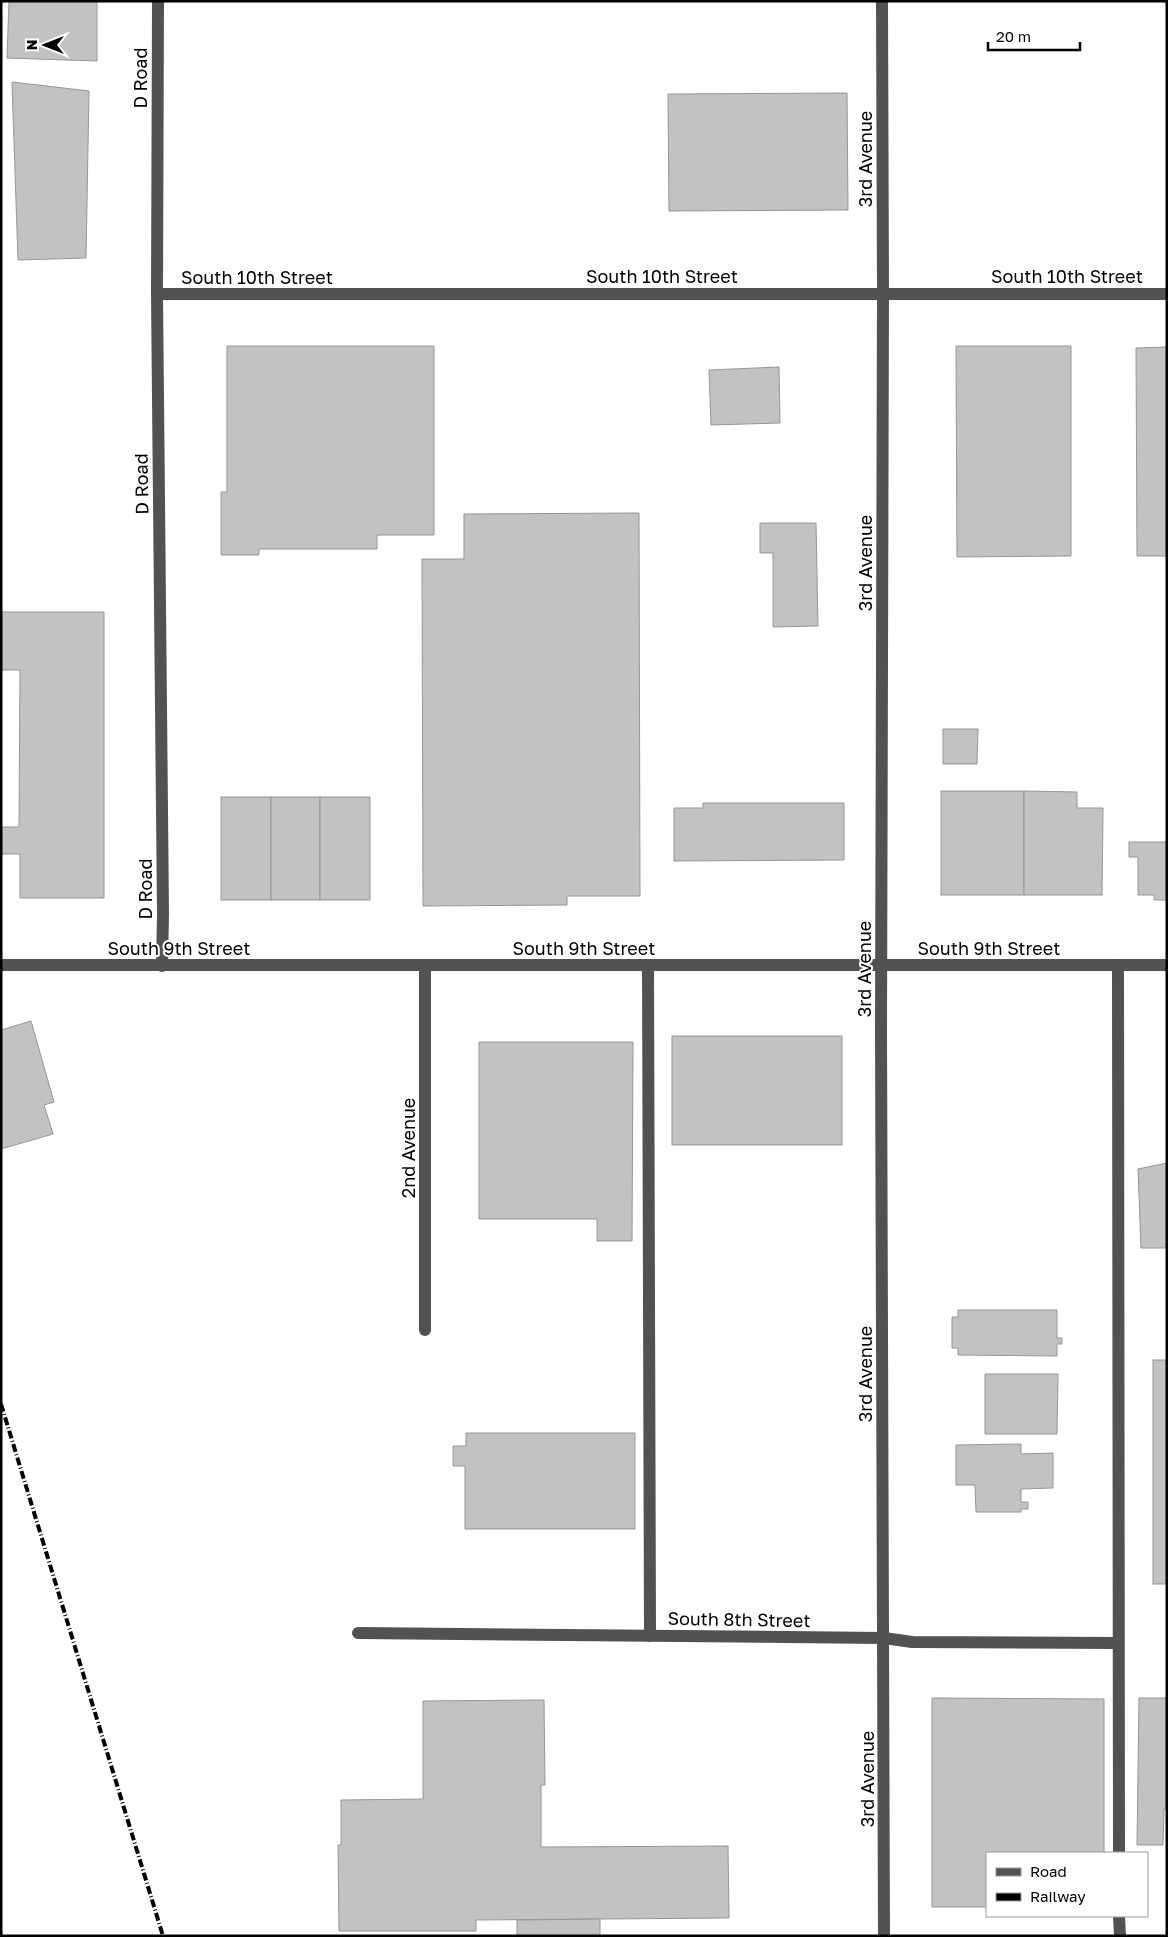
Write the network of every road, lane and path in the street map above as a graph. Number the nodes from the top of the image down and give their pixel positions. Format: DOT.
graph roads {
  1 [pos="158,1"];
  2 [pos="882,1"];
  3 [pos="883,293"];
  4 [pos="157,294"];
  5 [pos="1167,294"];
  6 [pos="1,965"];
  7 [pos="648,965"];
  8 [pos="881,965"];
  9 [pos="1118,965"];
  10 [pos="1167,965"];
  11 [pos="162,966"];
  12 [pos="426,966"];
  13 [pos="426,1330"];
  14 [pos="358,1633"];
  15 [pos="650,1636"];
  16 [pos="884,1638"];
  17 [pos="1118,1643"];
  18 [pos="1119,1852"];
  19 [pos="1120,1917"];
  20 [pos="884,1936"];
  21 [pos="1120,1936"];
  1 -- 4 [label="street, D Road"];
  2 -- 3 [label="street, 3rd Avenue"];
  3 -- 4 [label="street, South 10th Street"];
  3 -- 5 [label="street, South 10th Street"];
  3 -- 8 [label="street, 3rd Avenue"];
  4 -- 11 [label="street, D Road"];
  6 -- 11 [label="street, South 9th Street"];
  7 -- 8 [label="street, South 9th Street"];
  7 -- 12 [label="street, South 9th Street"];
  7 -- 15 [label="street"];
  8 -- 9 [label="street, South 9th Street"];
  8 -- 16 [label="street, 3rd Avenue"];
  9 -- 10 [label="street, South 9th Street"];
  9 -- 17 [label="street"];
  11 -- 12 [label="street, South 9th Street"];
  12 -- 13 [label="street, 2nd Avenue"];
  14 -- 15 [label="street, South 8th Street"];
  15 -- 16 [label="street, South 8th Street"];
  16 -- 17 [label="street, South 8th Street"];
  16 -- 20 [label="street, 3rd Avenue"];
  17 -- 18 [label="street"];
  19 -- 21 [label="street"];
}
